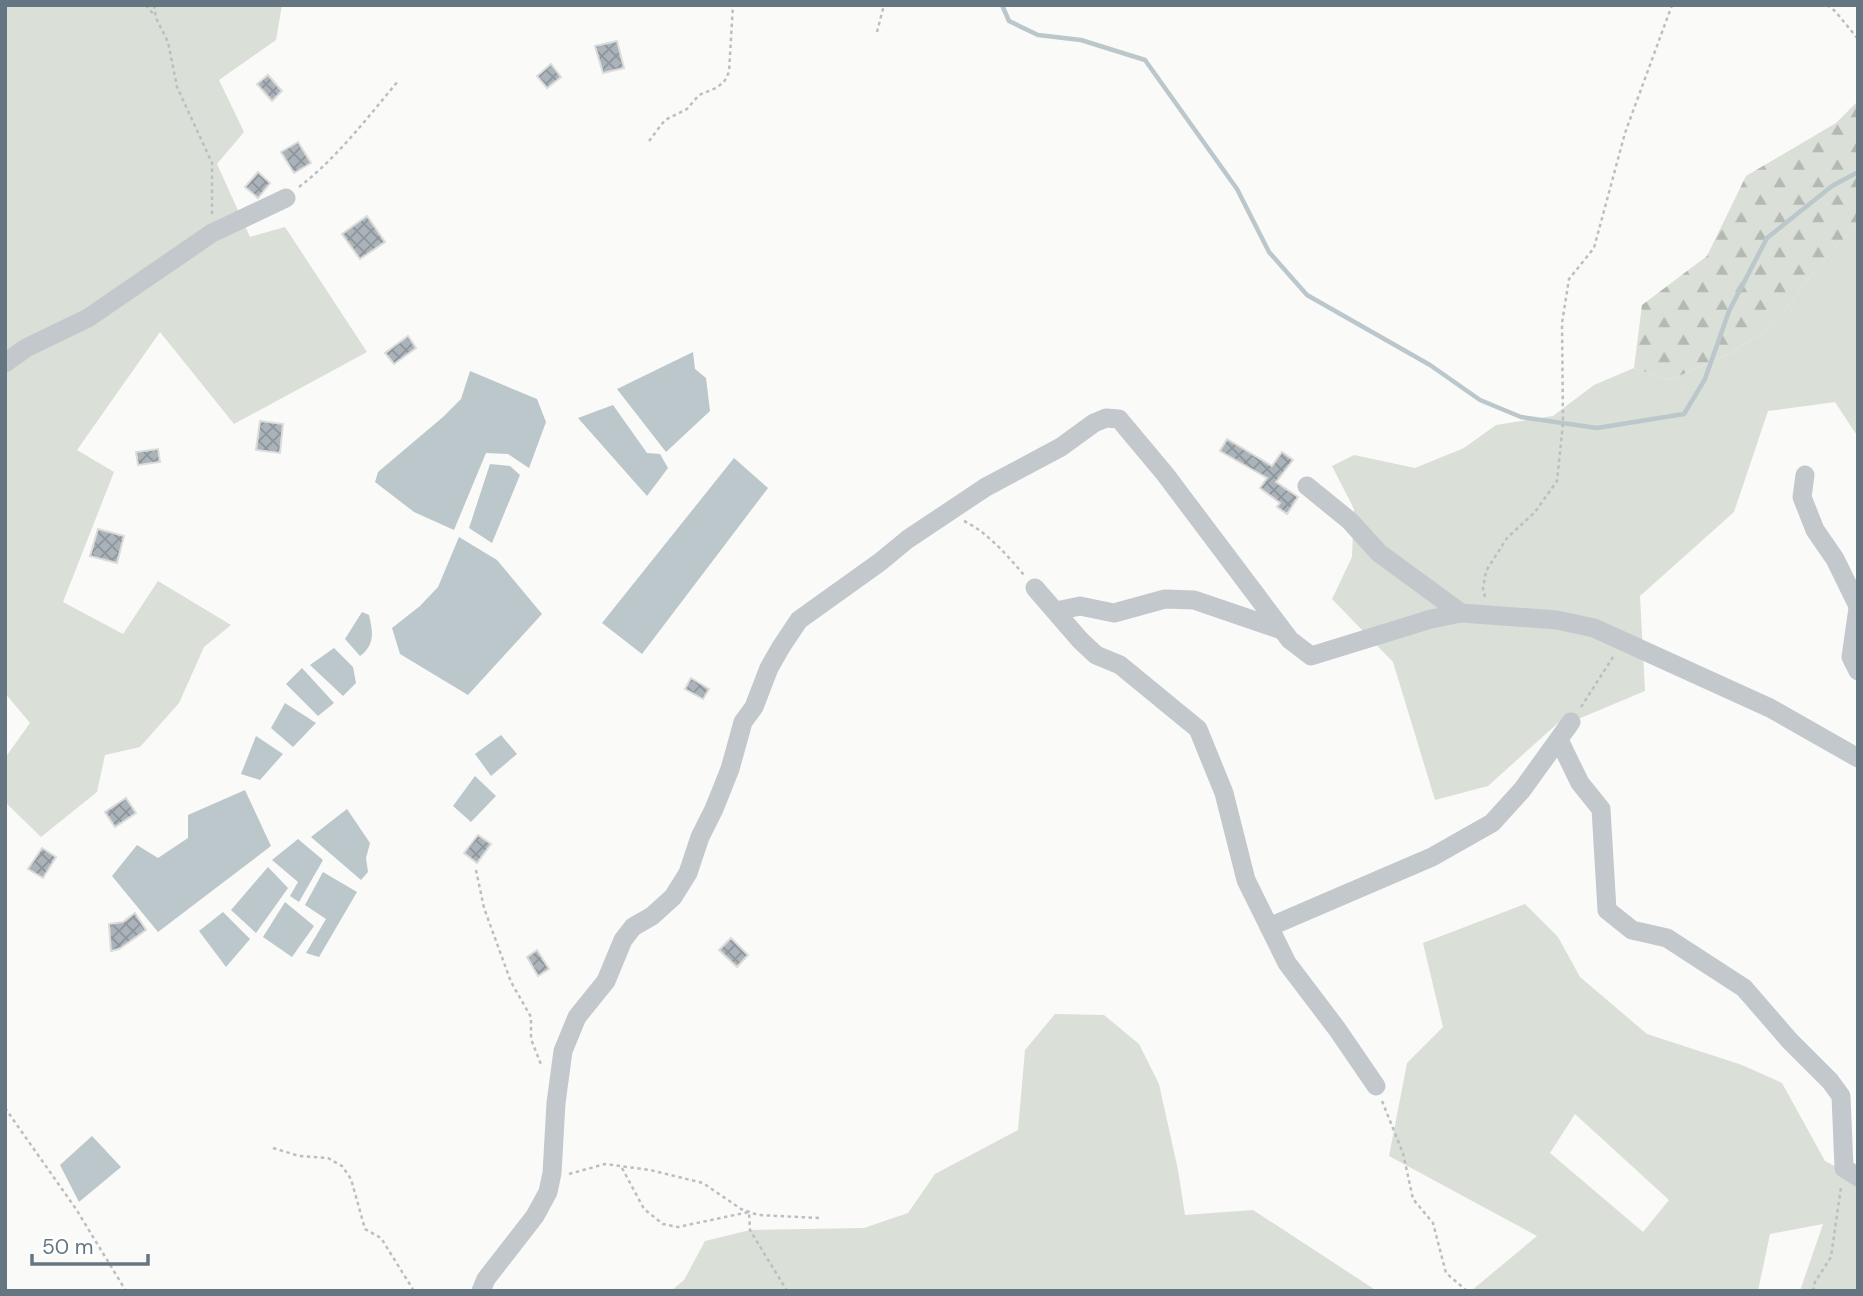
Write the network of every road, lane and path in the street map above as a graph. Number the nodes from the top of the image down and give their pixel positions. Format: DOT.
graph roads {
  1 [pos="146,5"];
  2 [pos="154,5"];
  3 [pos="733,5"];
  4 [pos="884,5"];
  5 [pos="1672,5"];
  6 [pos="1827,5"];
  7 [pos="156,18"];
  8 [pos="877,32"];
  9 [pos="1858,39"];
  10 [pos="399,80"];
  11 [pos="649,141"];
  12 [pos="286,198"];
  13 [pos="212,233"];
  14 [pos="5,363"];
  15 [pos="1805,475"];
  16 [pos="1307,485"];
  17 [pos="947,513"];
  18 [pos="1035,588"];
  19 [pos="1858,607"];
  20 [pos="1056,611"];
  21 [pos="1461,613"];
  22 [pos="1488,614"];
  23 [pos="1282,630"];
  24 [pos="1623,642"];
  25 [pos="1858,671"];
  26 [pos="1571,722"];
  27 [pos="1559,740"];
  28 [pos="1858,758"];
  29 [pos="476,870"];
  30 [pos="1269,927"];
  31 [pos="546,1078"];
  32 [pos="1376,1086"];
  33 [pos="5,1108"];
  34 [pos="273,1148"];
  35 [pos="622,1168"];
  36 [pos="1851,1173"];
  37 [pos="550,1180"];
  38 [pos="749,1212"];
  39 [pos="819,1218"];
  40 [pos="127,1291"];
  41 [pos="414,1291"];
  42 [pos="481,1291"];
  43 [pos="787,1291"];
  44 [pos="1466,1291"];
  45 [pos="1813,1291"];
  1 -- 7 [label="path"];
  2 -- 7 [label="path"];
  3 -- 11 [label="path"];
  4 -- 8 [label="path"];
  5 -- 22 [label="path"];
  6 -- 9 [label="path"];
  7 -- 13 [label="path"];
  10 -- 12 [label="path"];
  12 -- 13 [label="street"];
  13 -- 14 [label="street"];
  15 -- 19 [label="street"];
  16 -- 21 [label="street"];
  17 -- 18 [label="path"];
  17 -- 23 [label="street"];
  17 -- 37 [label="street"];
  18 -- 20 [label="street"];
  19 -- 25 [label="street"];
  20 -- 23 [label="street"];
  20 -- 30 [label="street"];
  21 -- 22 [label="street"];
  21 -- 23 [label="street"];
  22 -- 24 [label="street"];
  24 -- 26 [label="path"];
  24 -- 28 [label="street"];
  26 -- 27 [label="street"];
  27 -- 30 [label="street"];
  27 -- 36 [label="street"];
  29 -- 31 [label="path"];
  30 -- 32 [label="street"];
  32 -- 44 [label="path"];
  33 -- 40 [label="path"];
  34 -- 41 [label="path"];
  35 -- 37 [label="path"];
  35 -- 38 [label="path"];
  35 -- 38 [label="path"];
  36 -- 45 [label="path"];
  37 -- 42 [label="street"];
  38 -- 39 [label="path"];
  38 -- 43 [label="path"];
}
